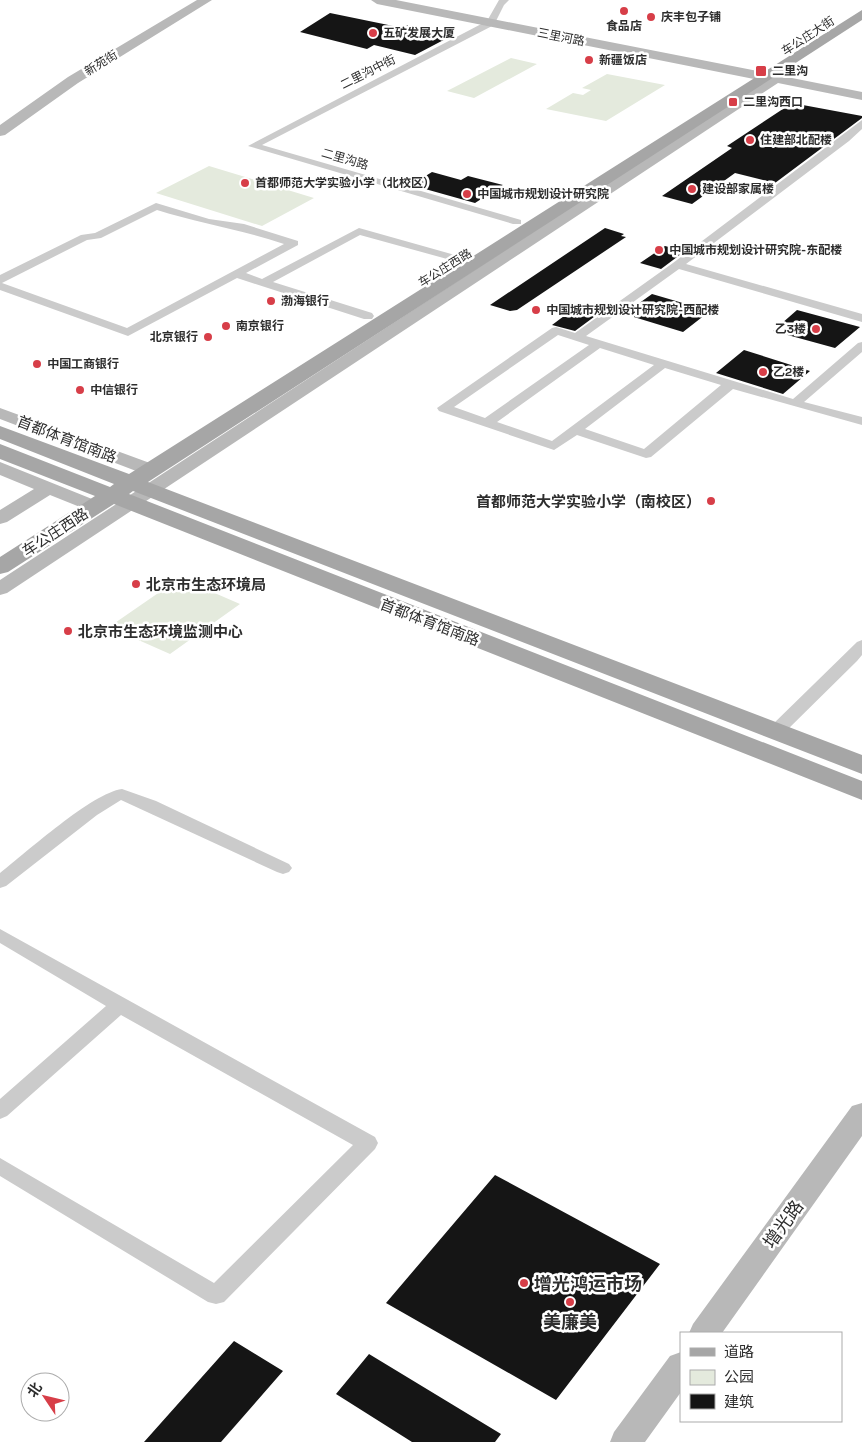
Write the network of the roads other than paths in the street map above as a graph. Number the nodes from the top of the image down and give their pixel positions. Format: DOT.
graph roads {
  1 [pos="206,0"];
  2 [pos="377,0"];
  3 [pos="395,0"];
  4 [pos="505,0"];
  5 [pos="862,1"];
  6 [pos="862,14"];
  7 [pos="492,21"];
  8 [pos="769,74"];
  9 [pos="862,92"];
  10 [pos="862,96"];
  11 [pos="862,123"];
  12 [pos="707,125"];
  13 [pos="0,132"];
  14 [pos="680,132"];
  15 [pos="252,146"];
  16 [pos="516,222"];
  17 [pos="294,243"];
  18 [pos="321,251"];
  19 [pos="458,259"];
  20 [pos="677,265"];
  21 [pos="236,274"];
  22 [pos="0,280"];
  23 [pos="263,283"];
  24 [pos="0,286"];
  25 [pos="368,316"];
  26 [pos="862,318"];
  27 [pos="577,337"];
  28 [pos="599,343"];
  29 [pos="862,346"];
  30 [pos="664,364"];
  31 [pos="731,384"];
  32 [pos="795,404"];
  33 [pos="0,414"];
  34 [pos="862,422"];
  35 [pos="487,423"];
  36 [pos="575,430"];
  37 [pos="0,432"];
  38 [pos="0,451"];
  39 [pos="0,468"];
  40 [pos="48,488"];
  41 [pos="119,488"];
  42 [pos="0,518"];
  43 [pos="0,549"];
  44 [pos="0,567"];
  45 [pos="0,589"];
  46 [pos="862,644"];
  47 [pos="776,731"];
  48 [pos="862,765"];
  49 [pos="862,791"];
  50 [pos="283,868"];
  51 [pos="0,882"];
  52 [pos="0,935"];
  53 [pos="119,1005"];
  54 [pos="0,1111"];
  55 [pos="862,1114"];
  56 [pos="0,1166"];
  57 [pos="705,1332"];
  58 [pos="680,1367"];
  59 [pos="626,1442"];
  1 -- 13 [label="street, 新苑街"];
  2 -- 7 [label="street, 三里河路"];
  3 -- 7 [label="street, 三里河路"];
  4 -- 7 [label="street"];
  5 -- 8 [label="main road, 车公庄大街"];
  6 -- 8 [label="main road, 车公庄大街"];
  7 -- 8 [label="street, 三里河路"];
  7 -- 15 [label="street, 二里沟中街"];
  8 -- 9 [label="street, 三里河路"];
  8 -- 10 [label="street, 三里河路"];
  8 -- 12 [label="street"];
  8 -- 14 [label="main road, 车公庄西路"];
  8 -- 16 [label="main road, 车公庄西路"];
  11 -- 20 [label="street"];
  12 -- 14 [label="main road"];
  12 -- 41 [label="street"];
  14 -- 41 [label="main road, 车公庄西路"];
  15 -- 16 [label="street, 二里沟路"];
  16 -- 19 [label="main road, 车公庄西路"];
  17 -- 18 [label="street"];
  17 -- 21 [label="street"];
  17 -- 22 [label="street"];
  18 -- 19 [label="street"];
  18 -- 23 [label="street"];
  19 -- 25 [label="main road, 车公庄西路"];
  20 -- 26 [label="street"];
  20 -- 27 [label="street"];
  21 -- 23 [label="street"];
  21 -- 24 [label="street"];
  23 -- 25 [label="street"];
  25 -- 41 [label="main road, 车公庄西路"];
  27 -- 28 [label="street"];
  27 -- 35 [label="street"];
  28 -- 30 [label="street"];
  28 -- 35 [label="street"];
  29 -- 32 [label="street"];
  30 -- 31 [label="street"];
  30 -- 36 [label="street"];
  31 -- 32 [label="street"];
  31 -- 36 [label="street"];
  32 -- 34 [label="street"];
  33 -- 41 [label="street, 首都体育馆南路"];
  35 -- 36 [label="street"];
  37 -- 41 [label="main road, 首都体育馆南路"];
  38 -- 41 [label="main road, 首都体育馆南路"];
  39 -- 40 [label="street, 首都体育馆南路"];
  40 -- 41 [label="street, 首都体育馆南路"];
  40 -- 42 [label="street"];
  41 -- 43 [label="main road, 车公庄西路"];
  41 -- 44 [label="main road, 车公庄西路"];
  41 -- 45 [label="street"];
  41 -- 47 [label="main road, 首都体育馆南路"];
  41 -- 49 [label="main road, 首都体育馆南路"];
  46 -- 47 [label="street"];
  47 -- 48 [label="main road, 首都体育馆南路"];
  50 -- 51 [label="street"];
  52 -- 53 [label="street"];
  53 -- 54 [label="street"];
  53 -- 56 [label="street"];
  55 -- 57 [label="street, 增光路"];
  58 -- 59 [label="street"];
}
